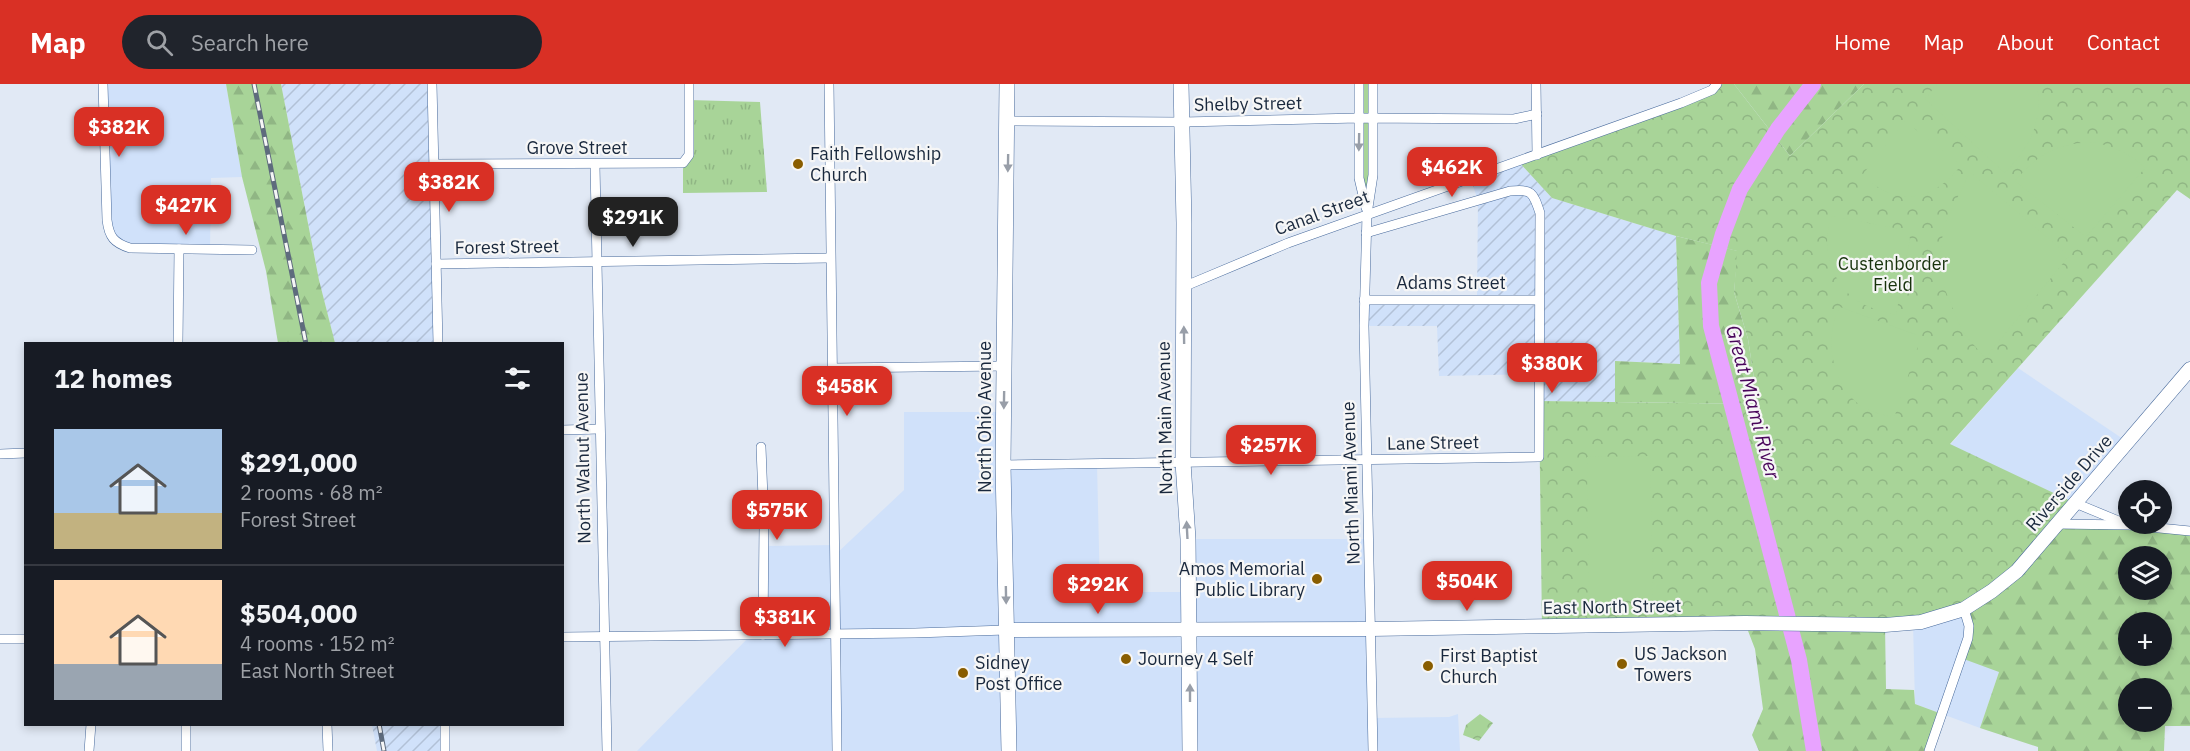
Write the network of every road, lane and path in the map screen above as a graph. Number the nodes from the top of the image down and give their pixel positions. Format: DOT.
graph roads {
  1 [pos="103,84"];
  2 [pos="432,84"];
  3 [pos="689,84"];
  4 [pos="829,84"];
  5 [pos="1007,84"];
  6 [pos="1181,84"];
  7 [pos="1359,84"];
  8 [pos="1373,84"];
  9 [pos="1536,84"];
  10 [pos="1714,87"];
  11 [pos="1537,114"];
  12 [pos="1359,118"];
  13 [pos="1373,118"];
  14 [pos="1008,121"];
  15 [pos="1182,122"];
  16 [pos="1537,155"];
  17 [pos="434,164"];
  18 [pos="595,165"];
  19 [pos="1367,214"];
  20 [pos="1366,233"];
  21 [pos="179,249"];
  22 [pos="252,250"];
  23 [pos="831,258"];
  24 [pos="596,262"];
  25 [pos="436,264"];
  26 [pos="1183,287"];
  27 [pos="1364,300"];
  28 [pos="1538,300"];
  29 [pos="178,342"];
  30 [pos="438,342"];
  31 [pos="1005,366"];
  32 [pos="833,368"];
  33 [pos="2190,369"];
  34 [pos="599,429"];
  35 [pos="564,430"];
  36 [pos="761,447"];
  37 [pos="24,453"];
  38 [pos="0,454"];
  39 [pos="1368,461"];
  40 [pos="1183,462"];
  41 [pos="1003,465"];
  42 [pos="2075,503"];
  43 [pos="2118,521"];
  44 [pos="2057,524"];
  45 [pos="2118,525"];
  46 [pos="2172,529"];
  47 [pos="2190,531"];
  48 [pos="1964,609"];
  49 [pos="1371,629"];
  50 [pos="1006,630"];
  51 [pos="1190,631"];
  52 [pos="836,634"];
  53 [pos="764,635"];
  54 [pos="564,637"];
  55 [pos="605,637"];
  56 [pos="0,639"];
  57 [pos="24,639"];
  58 [pos="91,726"];
  59 [pos="186,726"];
  60 [pos="327,726"];
  61 [pos="445,726"];
  62 [pos="89,751"];
  63 [pos="186,751"];
  64 [pos="328,751"];
  65 [pos="445,751"];
  66 [pos="607,751"];
  67 [pos="837,751"];
  68 [pos="1009,751"];
  69 [pos="1190,751"];
  70 [pos="1373,751"];
  71 [pos="1929,751"];
  1 -- 21 [label="street"];
  2 -- 17 [label="street"];
  3 -- 18 [label="street, Grove Street"];
  4 -- 23 [label="street"];
  5 -- 14 [label="main road, North Ohio Avenue"];
  6 -- 15 [label="main road, North Main Avenue"];
  7 -- 12 [label="street, North Miami Avenue"];
  8 -- 13 [label="street, North Miami Avenue"];
  9 -- 11 [label="street"];
  10 -- 16 [label="street, Canal Street"];
  11 -- 13 [label="street, Shelby Street"];
  11 -- 16 [label="street"];
  12 -- 13 [label="street, Shelby Street"];
  12 -- 15 [label="street, Shelby Street"];
  12 -- 19 [label="street, North Miami Avenue, one-way"];
  13 -- 19 [label="street, North Miami Avenue"];
  14 -- 15 [label="street, Shelby Street"];
  14 -- 31 [label="main road, North Ohio Avenue, one-way"];
  15 -- 26 [label="main road, North Main Avenue"];
  16 -- 19 [label="street, Canal Street"];
  17 -- 18 [label="street, Grove Street"];
  17 -- 25 [label="street"];
  18 -- 24 [label="street, North Walnut Avenue"];
  19 -- 20 [label="street, North Miami Avenue"];
  19 -- 26 [label="street, Canal Street"];
  20 -- 27 [label="street, North Miami Avenue"];
  20 -- 28 [label="street"];
  21 -- 22 [label="street"];
  21 -- 29 [label="street"];
  23 -- 24 [label="street, Forest Street"];
  23 -- 32 [label="street"];
  24 -- 25 [label="street, Forest Street"];
  24 -- 34 [label="street, North Walnut Avenue"];
  25 -- 30 [label="street"];
  40 -- 26 [label="main road, North Main Avenue, one-way"];
  27 -- 28 [label="street, Adams Street"];
  27 -- 39 [label="street, North Miami Avenue"];
  28 -- 39 [label="street, Lane Street"];
  31 -- 32 [label="street"];
  31 -- 41 [label="main road, North Ohio Avenue, one-way"];
  32 -- 52 [label="street"];
  33 -- 42 [label="main road, Riverside Drive"];
  34 -- 35 [label="street"];
  34 -- 55 [label="street, North Walnut Avenue"];
  36 -- 53 [label="street"];
  37 -- 38 [label="street"];
  39 -- 40 [label="street, Lane Street"];
  39 -- 49 [label="street, North Miami Avenue"];
  40 -- 41 [label="street, Lane Street"];
  51 -- 40 [label="main road, North Main Avenue, one-way"];
  41 -- 50 [label="main road, North Ohio Avenue, one-way"];
  42 -- 43 [label="street"];
  42 -- 44 [label="main road, Riverside Drive"];
  44 -- 45 [label="street"];
  44 -- 48 [label="main road, Riverside Drive"];
  46 -- 47 [label="street"];
  48 -- 49 [label="main road, East North Street"];
  48 -- 71 [label="street"];
  49 -- 51 [label="main road, East North Street"];
  49 -- 70 [label="street, North Miami Avenue"];
  50 -- 51 [label="main road, East North Street"];
  50 -- 52 [label="street"];
  50 -- 68 [label="main road, North Ohio Avenue"];
  69 -- 51 [label="main road, North Main Avenue, one-way"];
  52 -- 53 [label="street"];
  52 -- 67 [label="street"];
  53 -- 55 [label="street"];
  54 -- 55 [label="street"];
  55 -- 66 [label="street, North Walnut Avenue"];
  56 -- 57 [label="street"];
  58 -- 62 [label="street"];
  59 -- 63 [label="street"];
  60 -- 64 [label="street"];
  61 -- 65 [label="street"];
}
